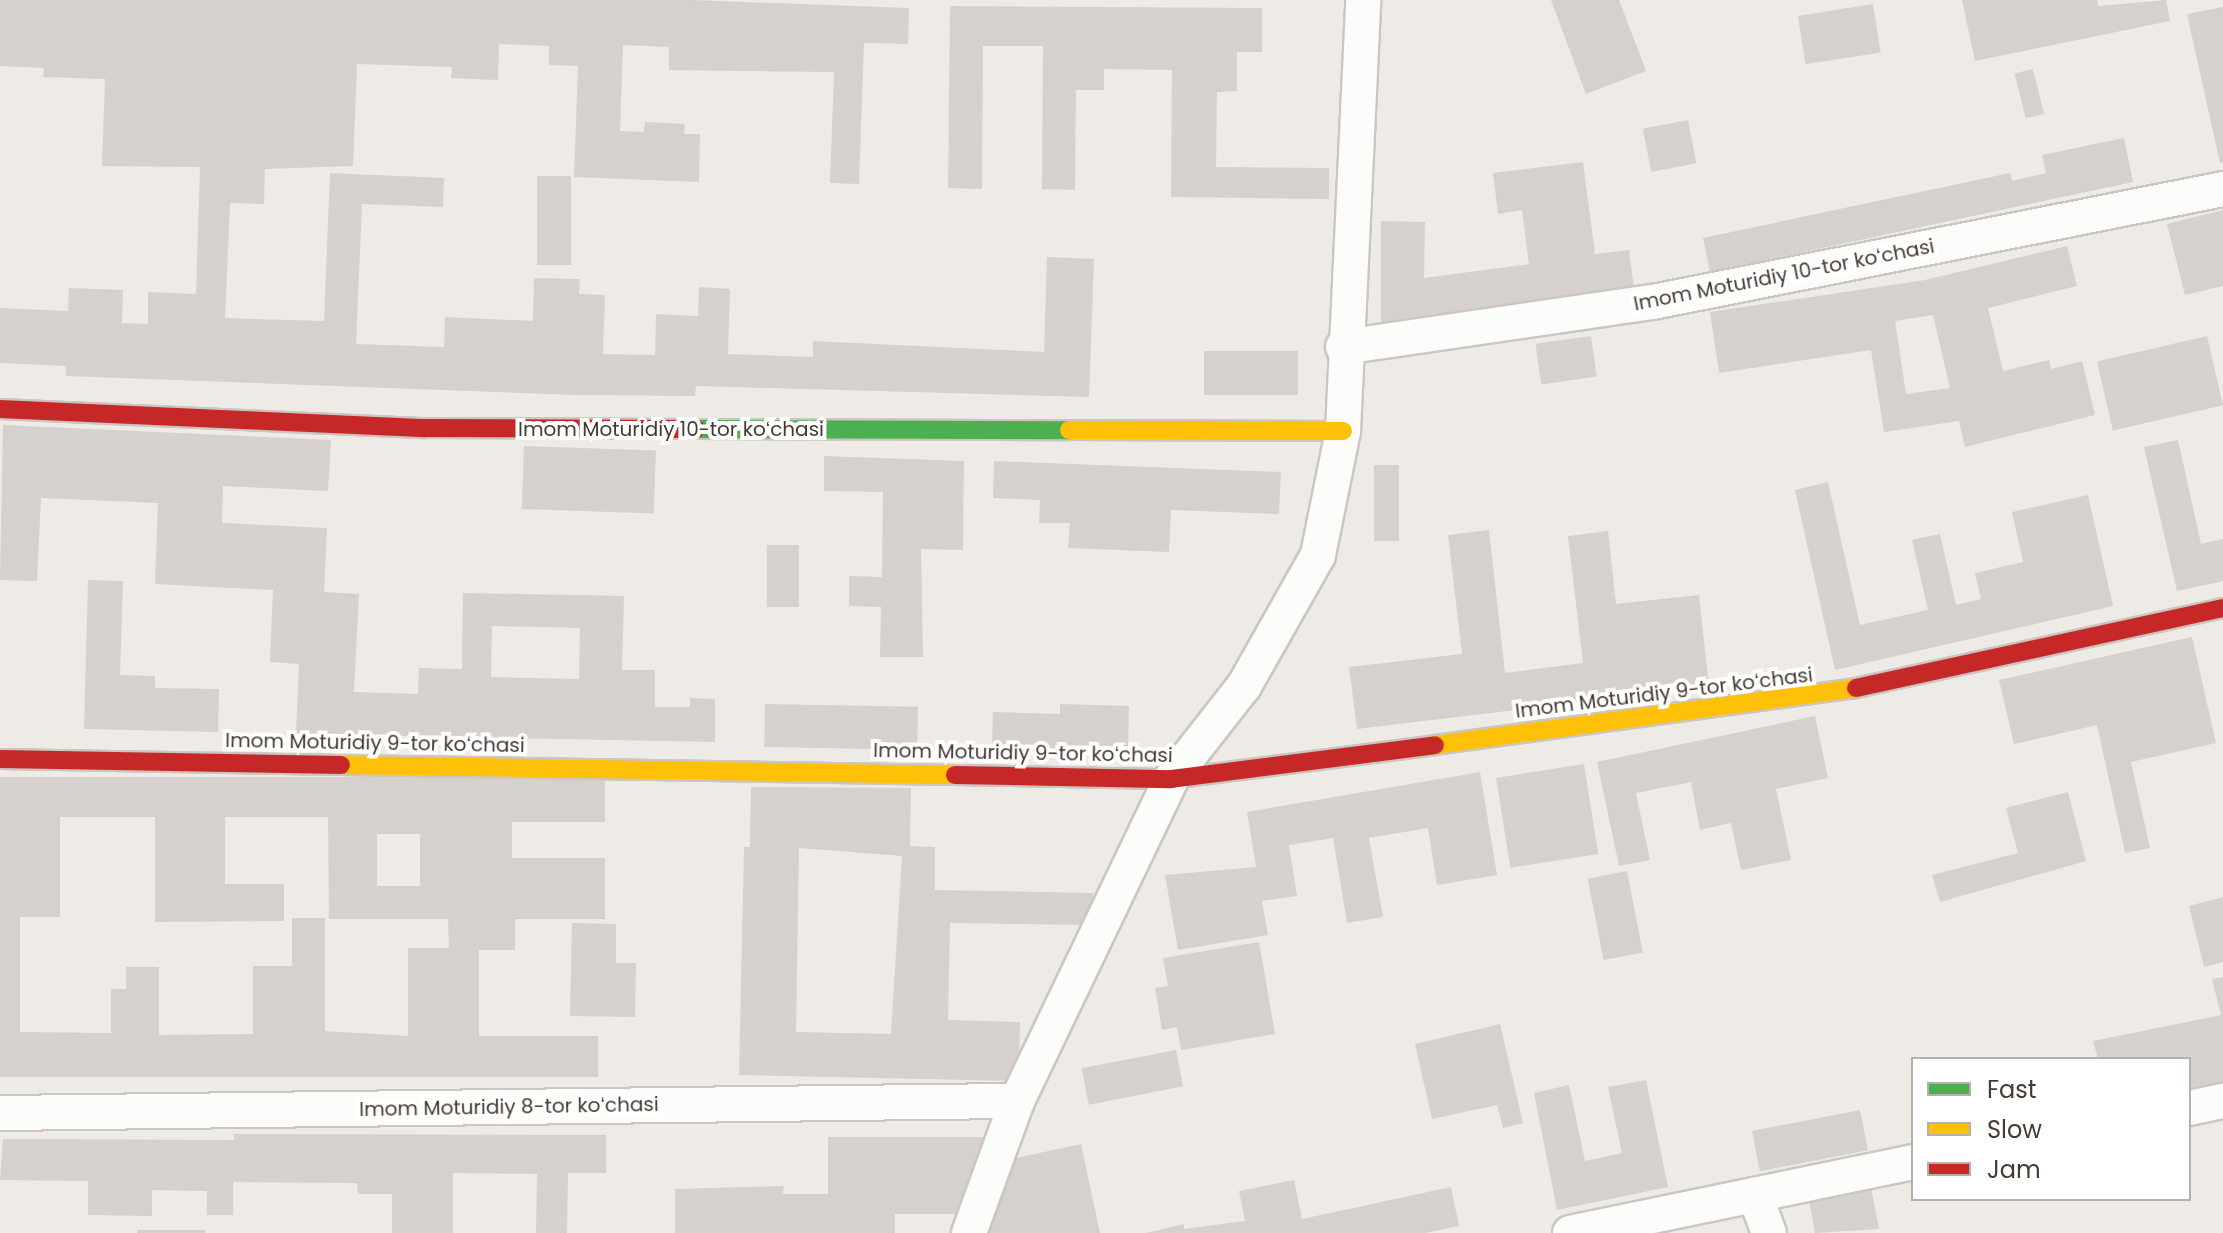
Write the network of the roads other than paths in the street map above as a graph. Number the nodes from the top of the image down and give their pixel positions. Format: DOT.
graph roads {
  1 [pos="1363,0"];
  2 [pos="2223,189"];
  3 [pos="1343,347"];
  4 [pos="0,409"];
  5 [pos="1343,431"];
  6 [pos="2223,608"];
  7 [pos="0,759"];
  8 [pos="1171,779"];
  9 [pos="1017,1101"];
  10 [pos="2223,1101"];
  11 [pos="2191,1108"];
  12 [pos="0,1113"];
  13 [pos="1911,1162"];
  14 [pos="1755,1195"];
  15 [pos="969,1233"];
  16 [pos="1570,1233"];
  17 [pos="1769,1233"];
  1 -- 3 [label="street"];
  2 -- 3 [label="street, Imom Moturidiy 10-tor koʻchasi"];
  3 -- 5 [label="street"];
  4 -- 5 [label="street, Imom Moturidiy 10-tor koʻchasi"];
  5 -- 8 [label="street"];
  6 -- 8 [label="street, Imom Moturidiy 9-tor koʻchasi"];
  7 -- 8 [label="street, Imom Moturidiy 9-tor koʻchasi"];
  8 -- 9 [label="street"];
  9 -- 12 [label="street, Imom Moturidiy 8-tor koʻchasi"];
  9 -- 15 [label="street"];
  10 -- 11 [label="street"];
  13 -- 14 [label="street"];
  14 -- 16 [label="street"];
  14 -- 17 [label="street"];
}
